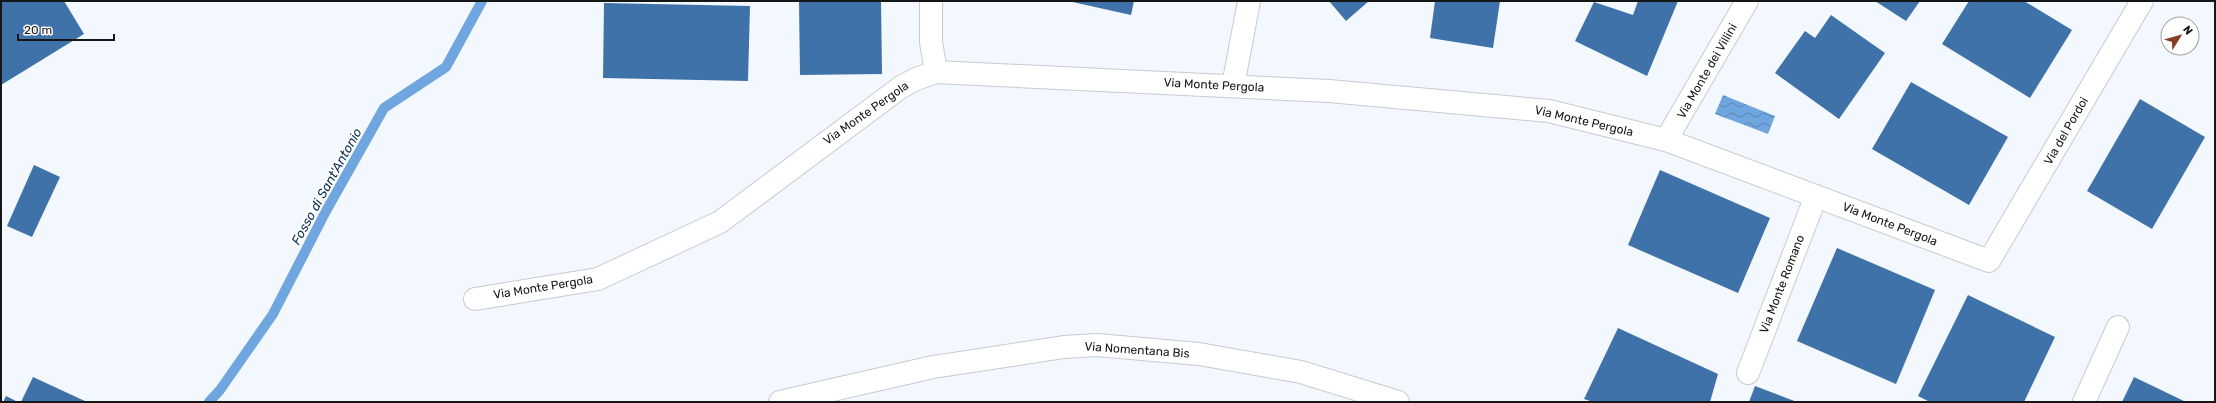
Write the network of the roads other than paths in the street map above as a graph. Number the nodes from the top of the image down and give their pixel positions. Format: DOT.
graph roads {
  1 [pos="931,1"];
  2 [pos="1249,1"];
  3 [pos="1747,1"];
  4 [pos="2142,1"];
  5 [pos="936,72"];
  6 [pos="1233,86"];
  7 [pos="1666,140"];
  8 [pos="1816,196"];
  9 [pos="1989,261"];
  10 [pos="475,299"];
  11 [pos="2118,327"];
  12 [pos="1748,373"];
  13 [pos="780,402"];
  14 [pos="1398,402"];
  15 [pos="2084,402"];
  1 -- 5 [label="street"];
  2 -- 6 [label="street"];
  3 -- 7 [label="street, Via Monte dei Villini"];
  4 -- 9 [label="street, Via del Pordoi"];
  5 -- 6 [label="street, Via Monte Pergola"];
  5 -- 10 [label="street, Via Monte Pergola"];
  6 -- 7 [label="street, Via Monte Pergola"];
  7 -- 8 [label="street, Via Monte Pergola"];
  8 -- 9 [label="street, Via Monte Pergola"];
  8 -- 12 [label="street, Via Monte Romano"];
  11 -- 15 [label="street"];
  13 -- 14 [label="street, Via Nomentana Bis"];
}
